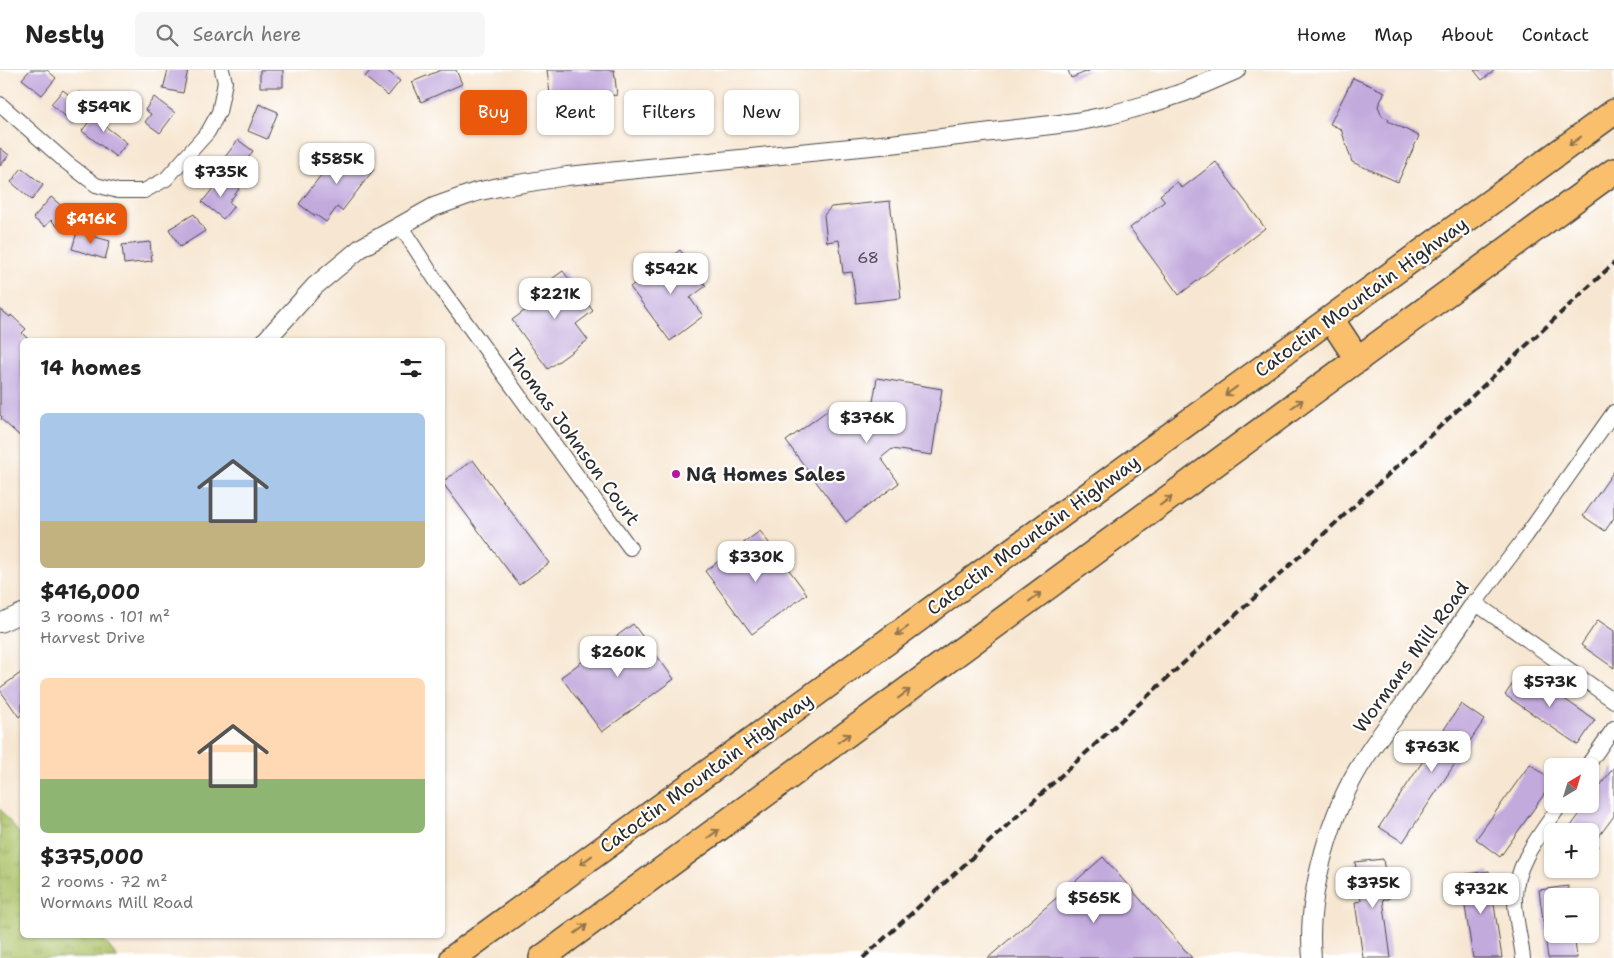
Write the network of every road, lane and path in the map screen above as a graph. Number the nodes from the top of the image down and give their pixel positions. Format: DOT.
graph roads {
  1 [pos="222,70"];
  2 [pos="1236,70"];
  3 [pos="0,104"];
  4 [pos="1614,112"];
  5 [pos="1614,171"];
  6 [pos="400,226"];
  7 [pos="1331,319"];
  8 [pos="268,338"];
  9 [pos="1358,360"];
  10 [pos="1614,412"];
  11 [pos="630,548"];
  12 [pos="1475,603"];
  13 [pos="20,614"];
  14 [pos="0,623"];
  15 [pos="1614,701"];
  16 [pos="1614,728"];
  17 [pos="1593,758"];
  18 [pos="1555,813"];
  19 [pos="453,958"];
  20 [pos="542,958"];
  21 [pos="1312,958"];
  22 [pos="1523,958"];
  1 -- 3 [label="street"];
  2 -- 6 [label="street"];
  4 -- 7 [label="highway, Catoctin Mountain Highway, one-way"];
  5 -- 9 [label="highway"];
  6 -- 8 [label="street"];
  6 -- 11 [label="street, Thomas Johnson Court"];
  7 -- 9 [label="highway"];
  7 -- 19 [label="highway, Catoctin Mountain Highway, one-way"];
  20 -- 9 [label="highway, one-way"];
  10 -- 12 [label="street, Wormans Mill Road"];
  12 -- 15 [label="street"];
  12 -- 21 [label="street, Wormans Mill Road"];
  13 -- 14 [label="street"];
  16 -- 17 [label="street"];
  18 -- 22 [label="street"];
}
